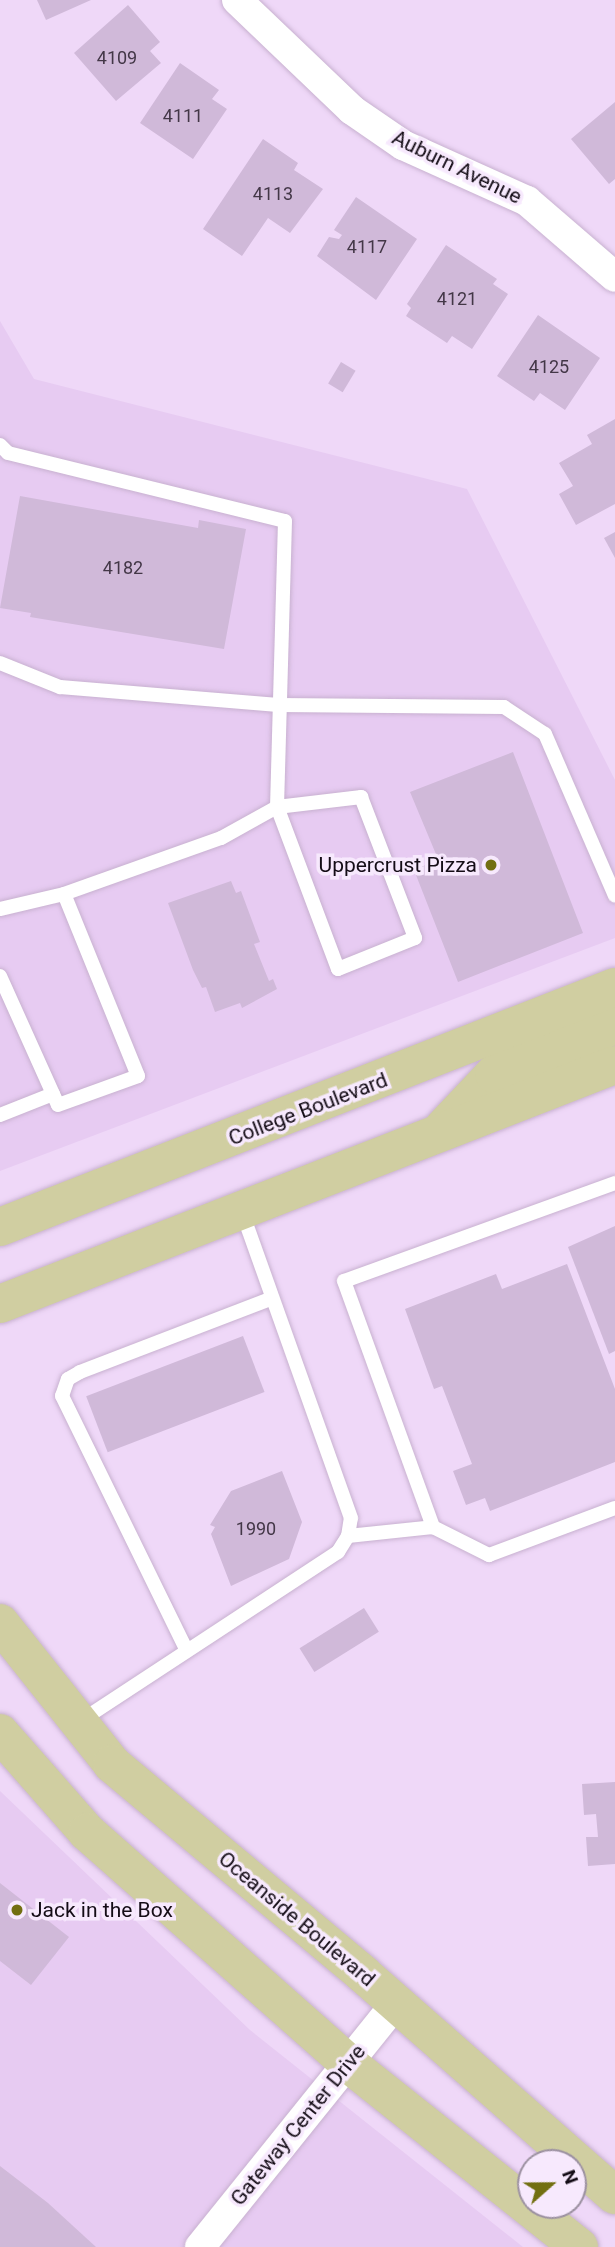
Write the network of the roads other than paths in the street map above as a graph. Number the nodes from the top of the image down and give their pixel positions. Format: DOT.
graph roads {
  1 [pos="237,0"];
  2 [pos="615,277"];
  3 [pos="0,445"];
  4 [pos="0,663"];
  5 [pos="278,705"];
  6 [pos="277,807"];
  7 [pos="64,894"];
  8 [pos="615,896"];
  9 [pos="0,909"];
  10 [pos="0,976"];
  11 [pos="615,987"];
  12 [pos="615,1025"];
  13 [pos="615,1065"];
  14 [pos="53,1094"];
  15 [pos="0,1115"];
  16 [pos="437,1135"];
  17 [pos="615,1183"];
  18 [pos="242,1210"];
  19 [pos="0,1227"];
  20 [pos="270,1299"];
  21 [pos="0,1304"];
  22 [pos="615,1508"];
  23 [pos="433,1527"];
  24 [pos="348,1536"];
  25 [pos="0,1623"];
  26 [pos="186,1649"];
  27 [pos="78,1722"];
  28 [pos="0,1733"];
  29 [pos="396,2003"];
  30 [pos="349,2064"];
  31 [pos="615,2195"];
  32 [pos="200,2247"];
  33 [pos="579,2247"];
  1 -- 2 [label="street, Auburn Avenue"];
  3 -- 5 [label="lane"];
  4 -- 5 [label="lane"];
  5 -- 6 [label="lane"];
  5 -- 8 [label="lane"];
  6 -- 6 [label="lane"];
  6 -- 7 [label="lane"];
  7 -- 9 [label="lane"];
  7 -- 14 [label="lane"];
  10 -- 14 [label="lane"];
  11 -- 19 [label="main road, College Boulevard"];
  12 -- 16 [label="main road"];
  13 -- 16 [label="main road"];
  14 -- 15 [label="lane"];
  16 -- 18 [label="main road"];
  17 -- 23 [label="lane"];
  18 -- 20 [label="lane"];
  18 -- 21 [label="main road"];
  20 -- 24 [label="lane"];
  20 -- 26 [label="lane"];
  22 -- 23 [label="lane"];
  23 -- 24 [label="lane"];
  24 -- 26 [label="lane"];
  25 -- 27 [label="main road, Oceanside Boulevard"];
  26 -- 27 [label="lane"];
  27 -- 29 [label="main road, Oceanside Boulevard"];
  28 -- 30 [label="main road"];
  29 -- 30 [label="street, Gateway Center Drive"];
  29 -- 31 [label="main road, Oceanside Boulevard"];
  30 -- 32 [label="street, Gateway Center Drive"];
  30 -- 33 [label="main road"];
}
